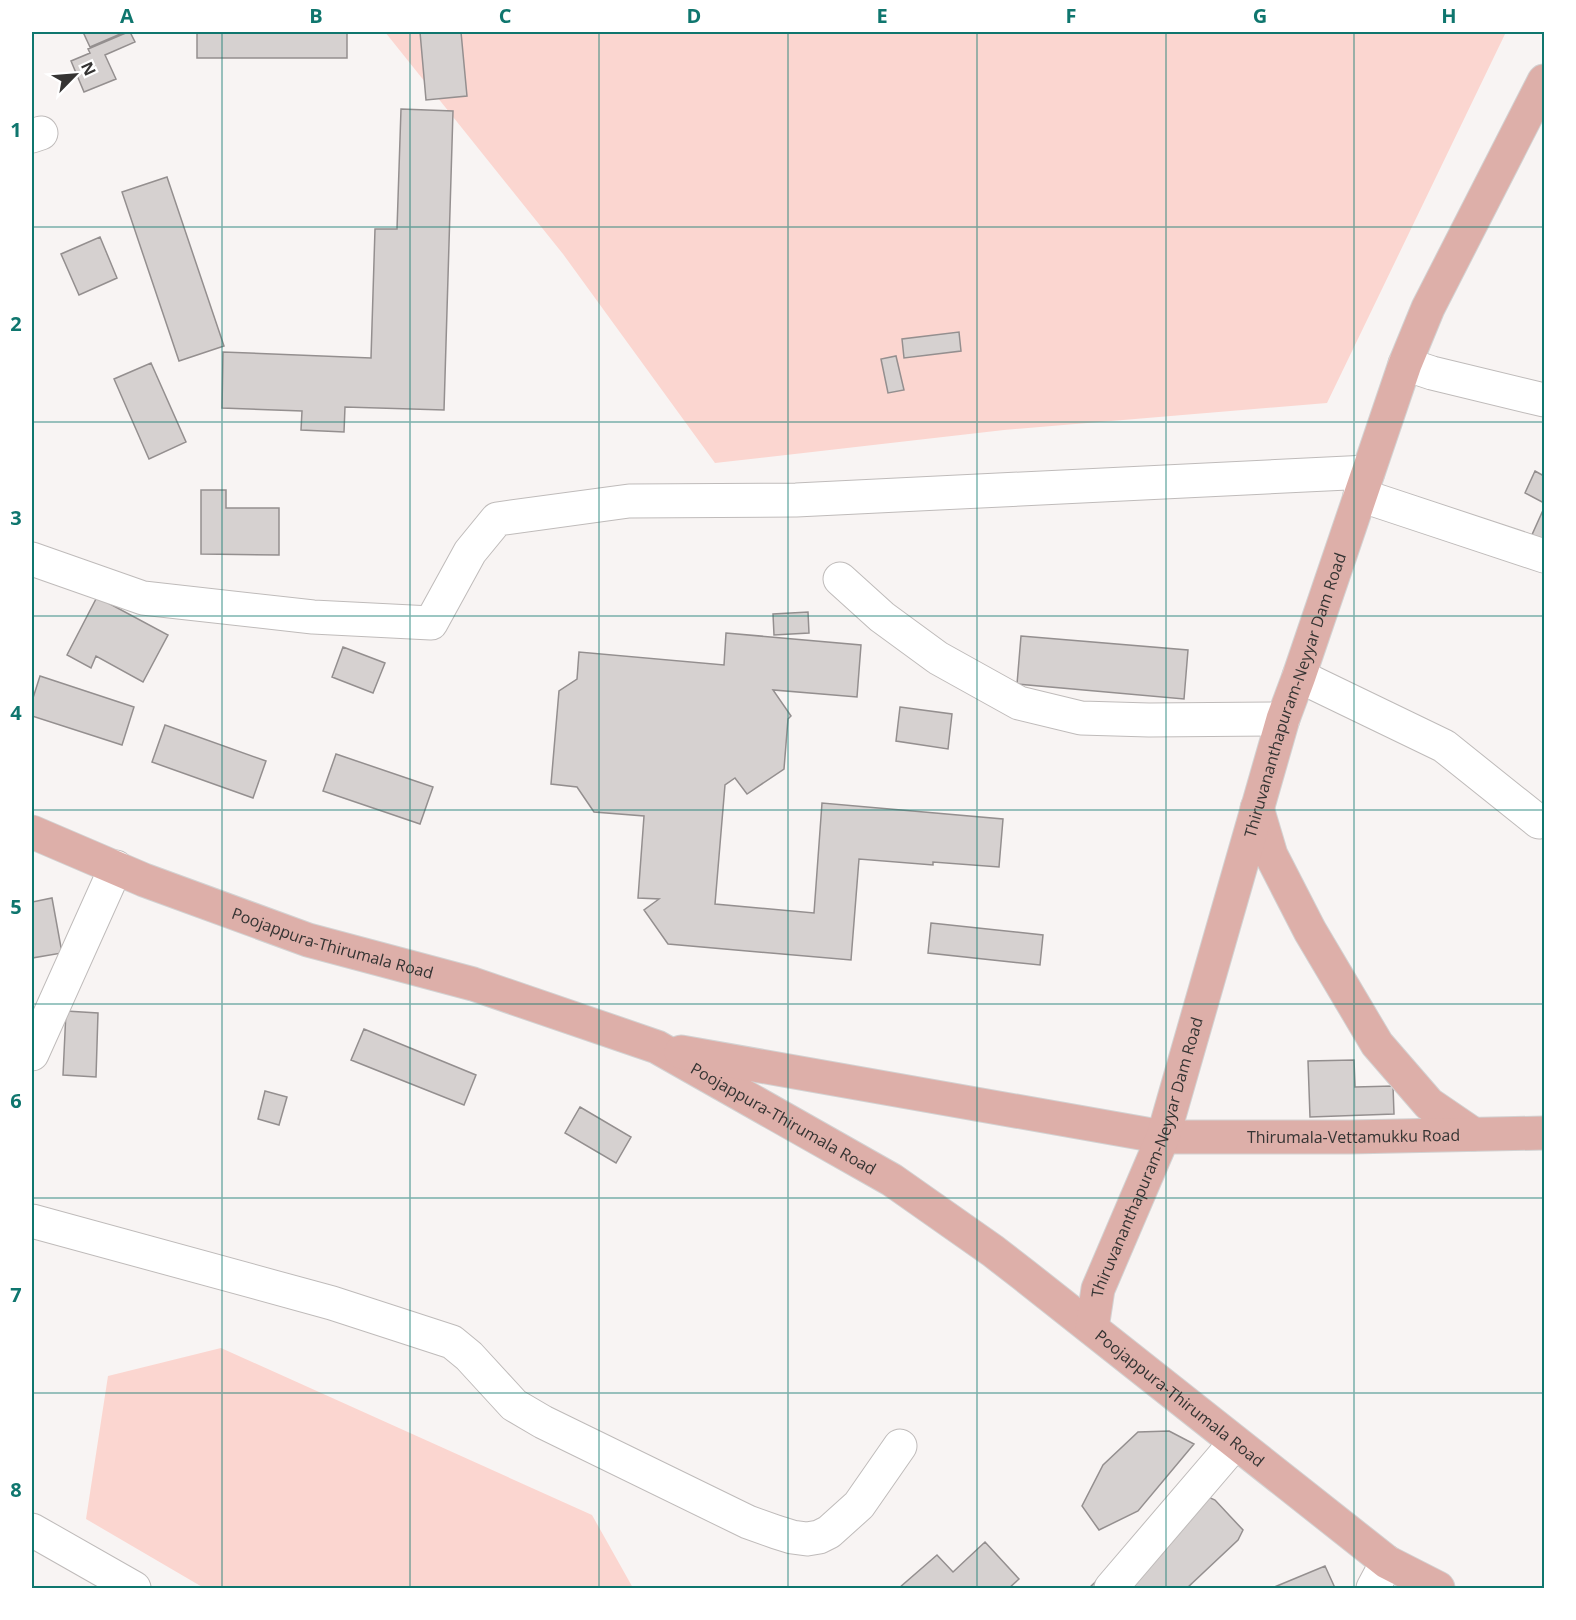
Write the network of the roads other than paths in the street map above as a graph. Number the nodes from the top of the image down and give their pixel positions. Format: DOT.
graph roads {
  1 [pos="1545,81"];
  2 [pos="1405,364"];
  3 [pos="1545,400"];
  4 [pos="1364,483"];
  5 [pos="1545,556"];
  6 [pos="32,559"];
  7 [pos="840,579"];
  8 [pos="1299,676"];
  9 [pos="1283,718"];
  10 [pos="1257,808"];
  11 [pos="1539,822"];
  12 [pos="32,832"];
  13 [pos="116,867"];
  14 [pos="657,1047"];
  15 [pos="32,1054"];
  16 [pos="1545,1133"];
  17 [pos="1473,1134"];
  18 [pos="1163,1137"];
  19 [pos="32,1221"];
  20 [pos="1092,1328"];
  21 [pos="1235,1443"];
  22 [pos="900,1446"];
  23 [pos="32,1530"];
  24 [pos="1380,1575"];
  25 [pos="134,1588"];
  26 [pos="1111,1588"];
  27 [pos="1438,1588"];
  1 -- 2 [label="main road, Thiruvananthapuram-Neyyar Dam Road"];
  2 -- 3 [label="street"];
  2 -- 4 [label="main road, Thiruvananthapuram-Neyyar Dam Road"];
  4 -- 5 [label="street"];
  4 -- 6 [label="street"];
  4 -- 8 [label="main road, Thiruvananthapuram-Neyyar Dam Road"];
  7 -- 9 [label="street"];
  8 -- 9 [label="main road, Thiruvananthapuram-Neyyar Dam Road"];
  8 -- 11 [label="street"];
  9 -- 10 [label="main road, Thiruvananthapuram-Neyyar Dam Road"];
  10 -- 17 [label="main road"];
  10 -- 18 [label="main road, Thiruvananthapuram-Neyyar Dam Road"];
  12 -- 13 [label="main road, Poojappura-Thirumala Road"];
  13 -- 14 [label="main road, Poojappura-Thirumala Road"];
  13 -- 15 [label="street"];
  14 -- 18 [label="main road, Thirumala-Vettamukku Road"];
  14 -- 20 [label="main road, Poojappura-Thirumala Road"];
  16 -- 17 [label="main road, Thirumala-Vettamukku Road"];
  17 -- 18 [label="main road, Thirumala-Vettamukku Road"];
  18 -- 20 [label="main road, Thiruvananthapuram-Neyyar Dam Road"];
  19 -- 22 [label="street"];
  20 -- 21 [label="main road, Poojappura-Thirumala Road"];
  21 -- 24 [label="main road, Poojappura-Thirumala Road"];
  21 -- 26 [label="street"];
  23 -- 25 [label="street"];
  24 -- 27 [label="main road, Poojappura-Thirumala Road"];
}
